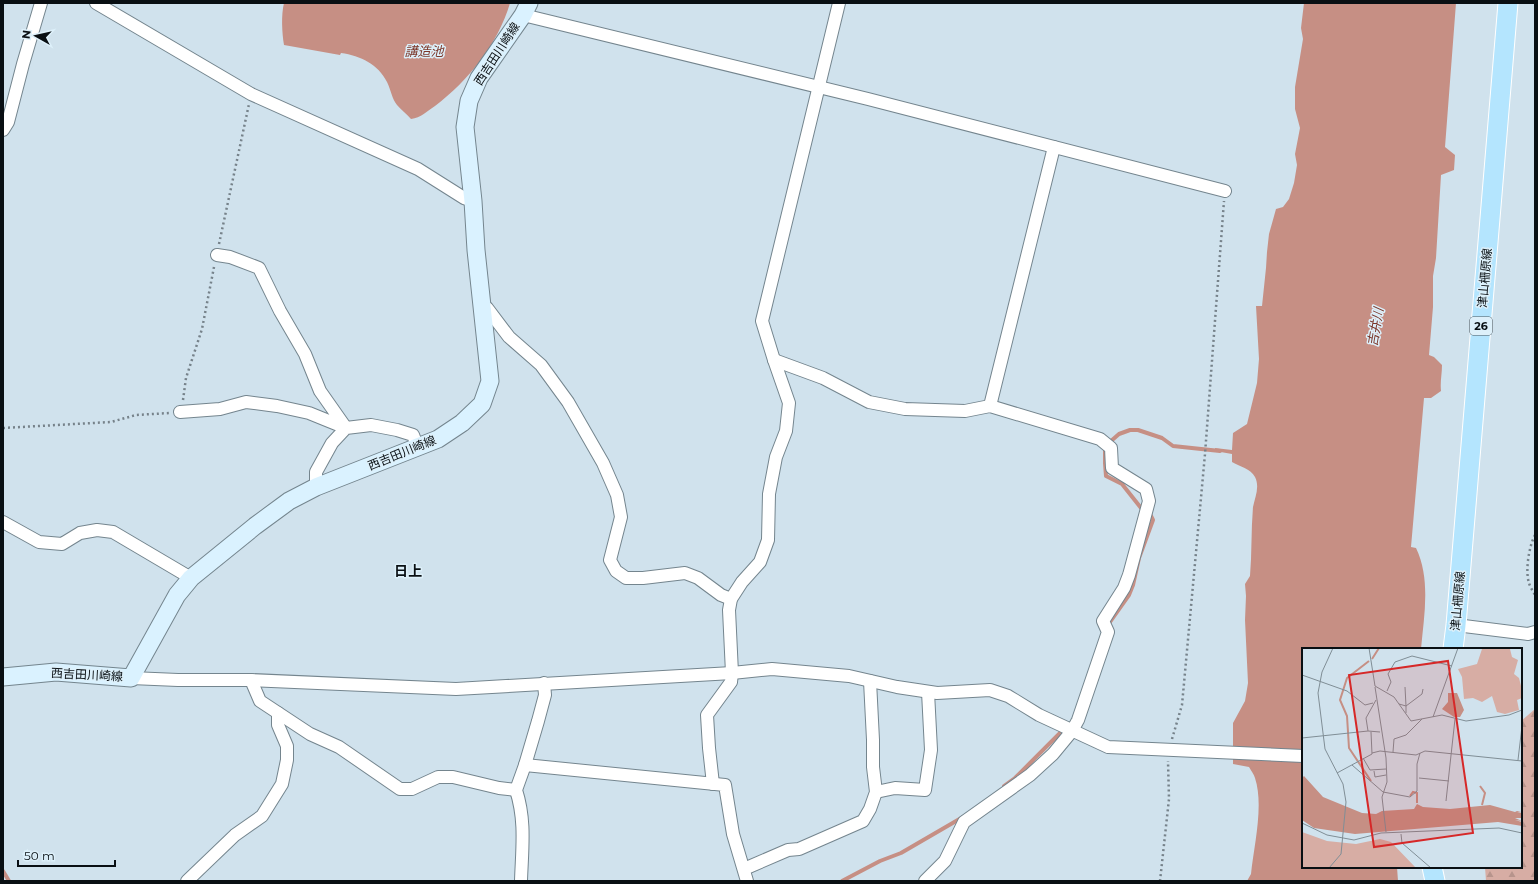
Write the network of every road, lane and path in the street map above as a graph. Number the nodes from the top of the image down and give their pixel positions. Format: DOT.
graph roads {
  1 [pos="41,3"];
  2 [pos="96,3"];
  3 [pos="839,3"];
  4 [pos="1508,3"];
  5 [pos="526,9"];
  6 [pos="819,87"];
  7 [pos="251,94"];
  8 [pos="3,130"];
  9 [pos="1054,147"];
  10 [pos="1225,191"];
  11 [pos="473,201"];
  12 [pos="217,255"];
  13 [pos="481,303"];
  14 [pos="774,360"];
  15 [pos="990,406"];
  16 [pos="180,412"];
  17 [pos="3,428"];
  18 [pos="346,428"];
  19 [pos="418,448"];
  20 [pos="316,488"];
  21 [pos="3,522"];
  22 [pos="1535,535"];
  23 [pos="190,578"];
  24 [pos="1535,595"];
  25 [pos="731,599"];
  26 [pos="1456,625"];
  27 [pos="1535,632"];
  28 [pos="1453,648"];
  29 [pos="732,673"];
  30 [pos="3,677"];
  31 [pos="131,678"];
  32 [pos="251,680"];
  33 [pos="870,681"];
  34 [pos="544,683"];
  35 [pos="928,692"];
  36 [pos="278,713"];
  37 [pos="1072,731"];
  38 [pos="1173,751"];
  39 [pos="1302,756"];
  40 [pos="525,765"];
  41 [pos="713,784"];
  42 [pos="516,790"];
  43 [pos="876,792"];
  44 [pos="1432,868"];
  45 [pos="744,869"];
  46 [pos="187,881"];
  47 [pos="521,881"];
  48 [pos="747,881"];
  49 [pos="925,881"];
  50 [pos="1160,881"];
  51 [pos="1435,881"];
  1 -- 8 [label="street"];
  2 -- 7 [label="street"];
  3 -- 6 [label="street"];
  4 -- 26 [label="main road, 津山柵原線 / 26"];
  5 -- 6 [label="street"];
  5 -- 11 [label="main road, 西吉田川崎線"];
  6 -- 9 [label="street"];
  6 -- 14 [label="street"];
  7 -- 11 [label="street"];
  7 -- 12 [label="path"];
  9 -- 10 [label="street"];
  9 -- 15 [label="street"];
  10 -- 38 [label="path"];
  11 -- 13 [label="main road, 西吉田川崎線"];
  12 -- 16 [label="path"];
  12 -- 18 [label="street"];
  13 -- 19 [label="main road, 西吉田川崎線"];
  13 -- 25 [label="street"];
  14 -- 15 [label="street"];
  14 -- 25 [label="street"];
  15 -- 37 [label="street"];
  16 -- 17 [label="path"];
  16 -- 18 [label="street"];
  18 -- 19 [label="street"];
  18 -- 20 [label="street"];
  19 -- 20 [label="main road, 西吉田川崎線"];
  20 -- 23 [label="main road, 西吉田川崎線"];
  21 -- 23 [label="street"];
  22 -- 24 [label="path"];
  23 -- 31 [label="main road, 西吉田川崎線"];
  25 -- 29 [label="street"];
  26 -- 27 [label="street"];
  26 -- 28 [label="main road, 津山柵原線 / 26"];
  29 -- 33 [label="street"];
  29 -- 34 [label="street"];
  29 -- 41 [label="street"];
  30 -- 31 [label="main road, 西吉田川崎線"];
  31 -- 32 [label="street"];
  32 -- 34 [label="street"];
  32 -- 36 [label="street"];
  33 -- 35 [label="street"];
  33 -- 43 [label="street"];
  34 -- 40 [label="street"];
  35 -- 37 [label="street"];
  35 -- 43 [label="street"];
  36 -- 42 [label="street"];
  36 -- 46 [label="street"];
  37 -- 38 [label="street"];
  37 -- 49 [label="street"];
  38 -- 39 [label="street"];
  38 -- 50 [label="path"];
  40 -- 41 [label="street"];
  40 -- 42 [label="street"];
  41 -- 45 [label="street"];
  42 -- 47 [label="street"];
  43 -- 45 [label="street"];
  44 -- 51 [label="main road"];
  45 -- 48 [label="street"];
}
